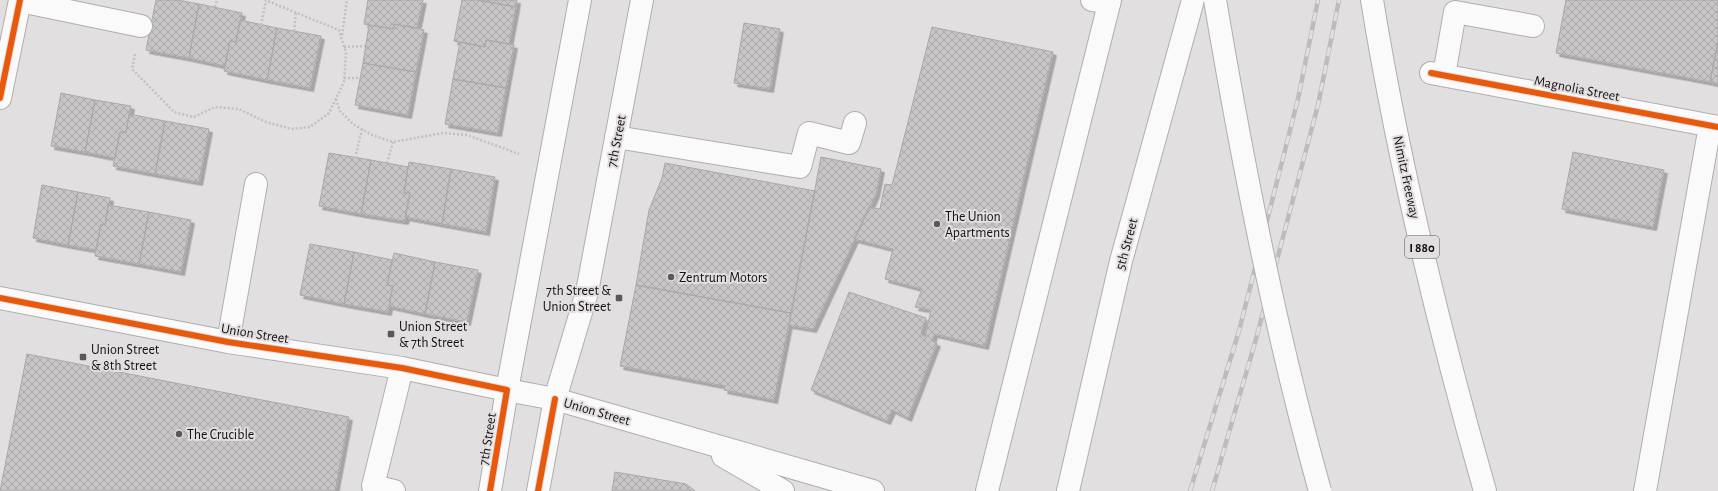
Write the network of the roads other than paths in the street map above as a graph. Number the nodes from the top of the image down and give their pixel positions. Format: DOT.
graph roads {
  1 [pos="580,0"];
  2 [pos="642,0"];
  3 [pos="1193,0"];
  4 [pos="1215,0"];
  5 [pos="1372,0"];
  6 [pos="20,1"];
  7 [pos="1104,1"];
  8 [pos="141,26"];
  9 [pos="1533,26"];
  10 [pos="0,98"];
  11 [pos="855,123"];
  12 [pos="1714,127"];
  13 [pos="616,137"];
  14 [pos="256,184"];
  15 [pos="0,298"];
  16 [pos="228,342"];
  17 [pos="402,368"];
  18 [pos="507,390"];
  19 [pos="555,399"];
  20 [pos="696,440"];
  21 [pos="394,491"];
  22 [pos="490,491"];
  23 [pos="538,491"];
  24 [pos="783,491"];
  25 [pos="873,491"];
  26 [pos="987,491"];
  27 [pos="1068,491"];
  28 [pos="1320,491"];
  29 [pos="1485,491"];
  30 [pos="1645,491"];
  1 -- 18 [label="main road, 7th Street"];
  2 -- 13 [label="main road, 7th Street"];
  3 -- 27 [label="main road, 5th Street"];
  4 -- 28 [label="main road, bridge"];
  5 -- 29 [label="main road, Nimitz Freeway / I 880"];
  6 -- 8 [label="main road"];
  6 -- 10 [label="main road"];
  7 -- 26 [label="main road"];
  9 -- 12 [label="main road, Magnolia Street"];
  11 -- 13 [label="main road"];
  12 -- 30 [label="main road"];
  13 -- 19 [label="main road, 7th Street"];
  14 -- 16 [label="main road"];
  15 -- 16 [label="main road, Union Street"];
  16 -- 17 [label="main road, Union Street"];
  17 -- 18 [label="main road, Union Street"];
  17 -- 21 [label="main road"];
  18 -- 19 [label="main road, Union Street"];
  18 -- 22 [label="main road, 7th Street"];
  19 -- 20 [label="main road, Union Street"];
  19 -- 23 [label="main road, 7th Street"];
  20 -- 24 [label="main road, Union Street"];
  20 -- 25 [label="main road, Union Street"];
}
